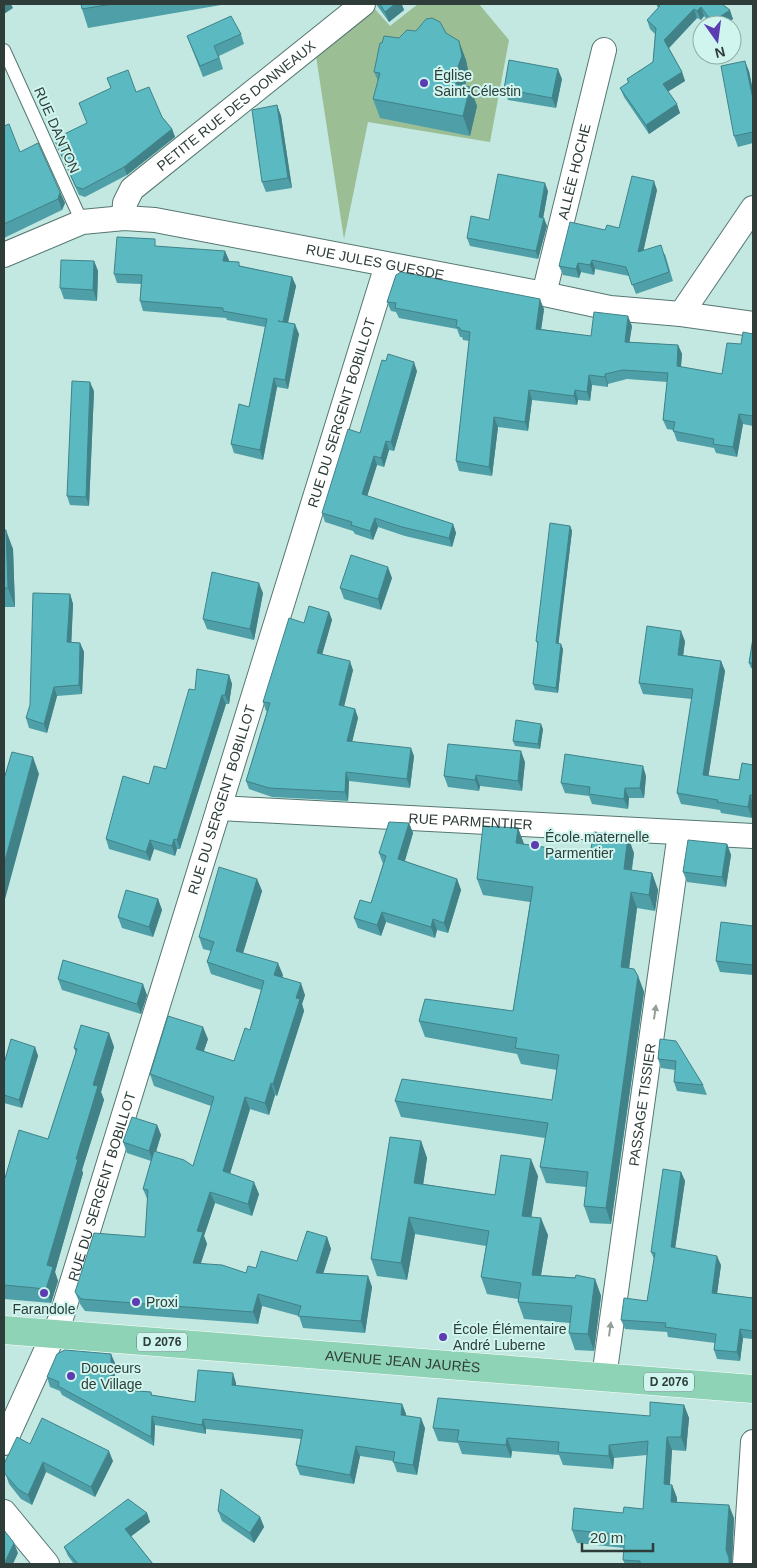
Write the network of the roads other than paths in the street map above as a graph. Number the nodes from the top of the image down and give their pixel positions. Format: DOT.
graph roads {
  1 [pos="363,4"];
  2 [pos="4,50"];
  3 [pos="604,50"];
  4 [pos="753,208"];
  5 [pos="124,218"];
  6 [pos="82,222"];
  7 [pos="4,255"];
  8 [pos="387,265"];
  9 [pos="544,294"];
  10 [pos="680,314"];
  11 [pos="753,324"];
  12 [pos="219,808"];
  13 [pos="680,833"];
  14 [pos="753,836"];
  15 [pos="4,1330"];
  16 [pos="53,1334"];
  17 [pos="604,1377"];
  18 [pos="753,1389"];
  19 [pos="753,1442"];
  20 [pos="4,1443"];
  21 [pos="4,1512"];
  22 [pos="47,1564"];
  23 [pos="745,1564"];
  1 -- 5 [label="street, PETITE RUE DES DONNEAUX"];
  2 -- 6 [label="lane, RUE DANTON"];
  3 -- 9 [label="street, ALLÉE HOCHE"];
  4 -- 10 [label="street"];
  5 -- 6 [label="street, RUE JULES GUESDE"];
  5 -- 8 [label="street, RUE JULES GUESDE"];
  6 -- 7 [label="street, RUE JULES GUESDE"];
  8 -- 9 [label="street, RUE JULES GUESDE"];
  8 -- 12 [label="street, RUE DU SERGENT BOBILLOT"];
  9 -- 10 [label="street, RUE JULES GUESDE"];
  10 -- 11 [label="street, RUE JULES GUESDE"];
  12 -- 13 [label="street, RUE PARMENTIER"];
  12 -- 16 [label="street, RUE DU SERGENT BOBILLOT"];
  13 -- 14 [label="street, RUE PARMENTIER"];
  17 -- 13 [label="street, PASSAGE TISSIER, one-way"];
  15 -- 16 [label="main road, D 2076"];
  16 -- 17 [label="main road, AVENUE JEAN JAURÈS / D 2076"];
  16 -- 20 [label="street, RUE DU SERGENT BOBILLOT"];
  17 -- 18 [label="main road, AVENUE JEAN JAURÈS / D 2076"];
  19 -- 23 [label="street"];
  21 -- 22 [label="street"];
}
